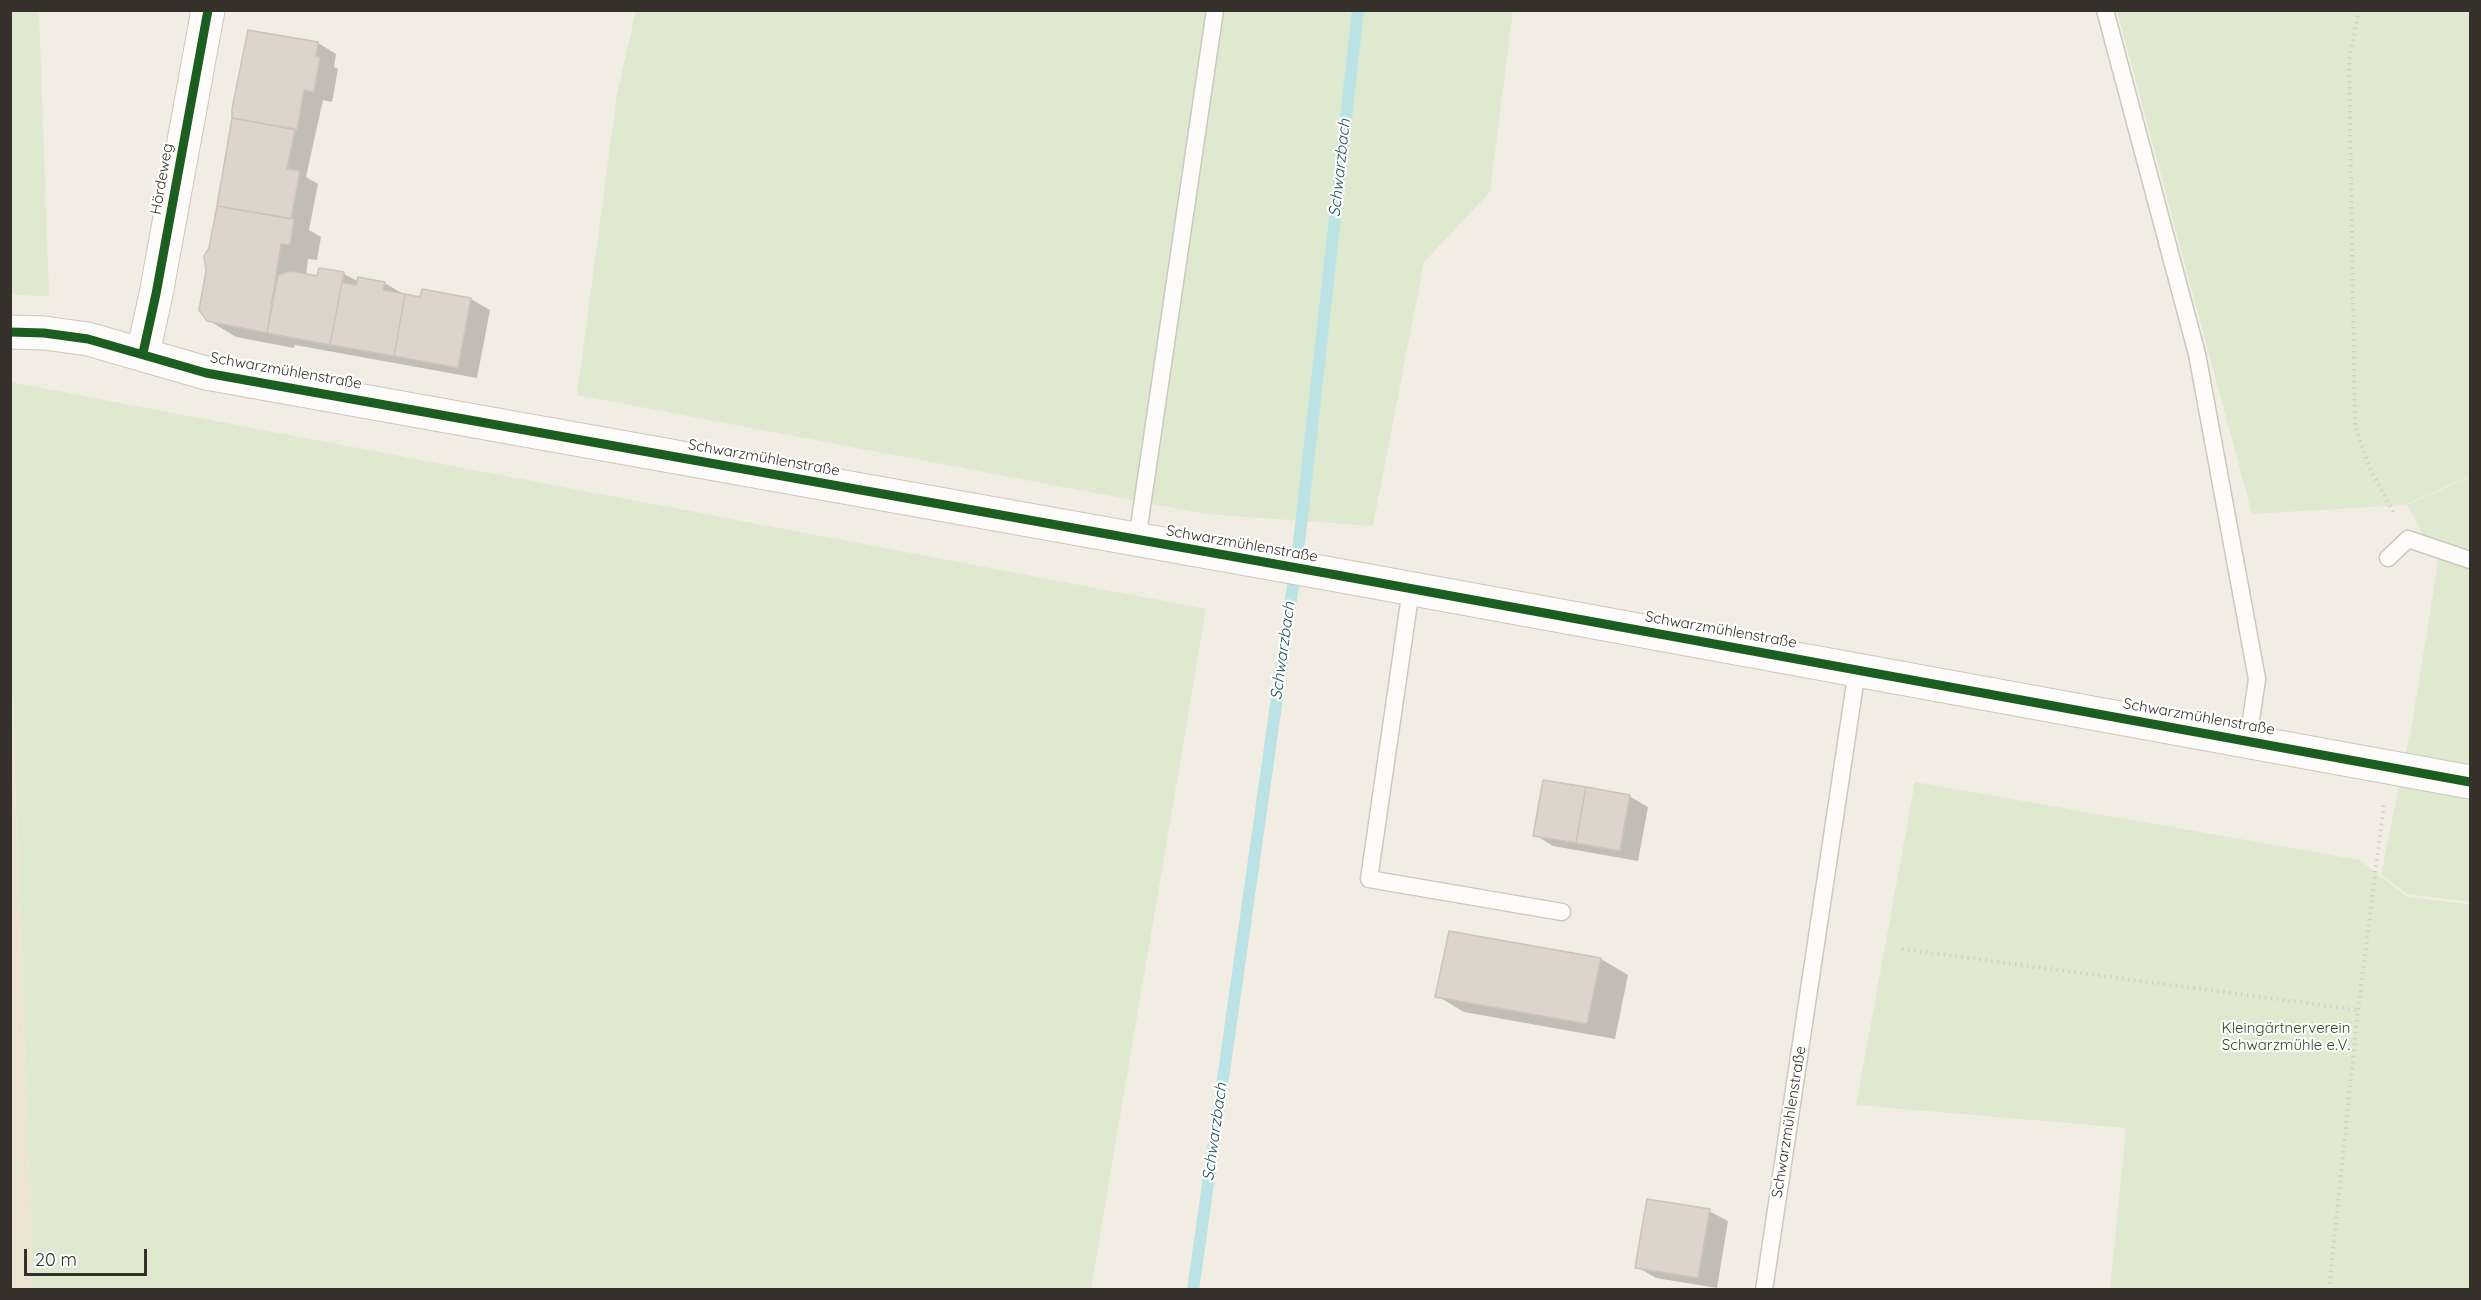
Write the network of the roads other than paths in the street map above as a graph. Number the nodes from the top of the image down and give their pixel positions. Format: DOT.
graph roads {
  1 [pos="208,10"];
  2 [pos="1215,10"];
  3 [pos="2105,10"];
  4 [pos="10,332"];
  5 [pos="143,353"];
  6 [pos="1137,540"];
  7 [pos="2388,558"];
  8 [pos="2470,560"];
  9 [pos="1412,589"];
  10 [pos="1857,670"];
  11 [pos="2248,741"];
  12 [pos="2470,782"];
  13 [pos="1562,912"];
  14 [pos="1764,1290"];
  1 -- 5 [label="street, Hördeweg"];
  2 -- 6 [label="lane"];
  3 -- 11 [label="lane"];
  4 -- 5 [label="street, Schwarzmühlenstraße"];
  5 -- 6 [label="street, Schwarzmühlenstraße"];
  6 -- 9 [label="street, Schwarzmühlenstraße"];
  7 -- 8 [label="lane"];
  9 -- 10 [label="street, Schwarzmühlenstraße"];
  9 -- 13 [label="lane"];
  10 -- 11 [label="street, Schwarzmühlenstraße"];
  10 -- 14 [label="lane, Schwarzmühlenstraße"];
  11 -- 12 [label="street, Schwarzmühlenstraße"];
}
